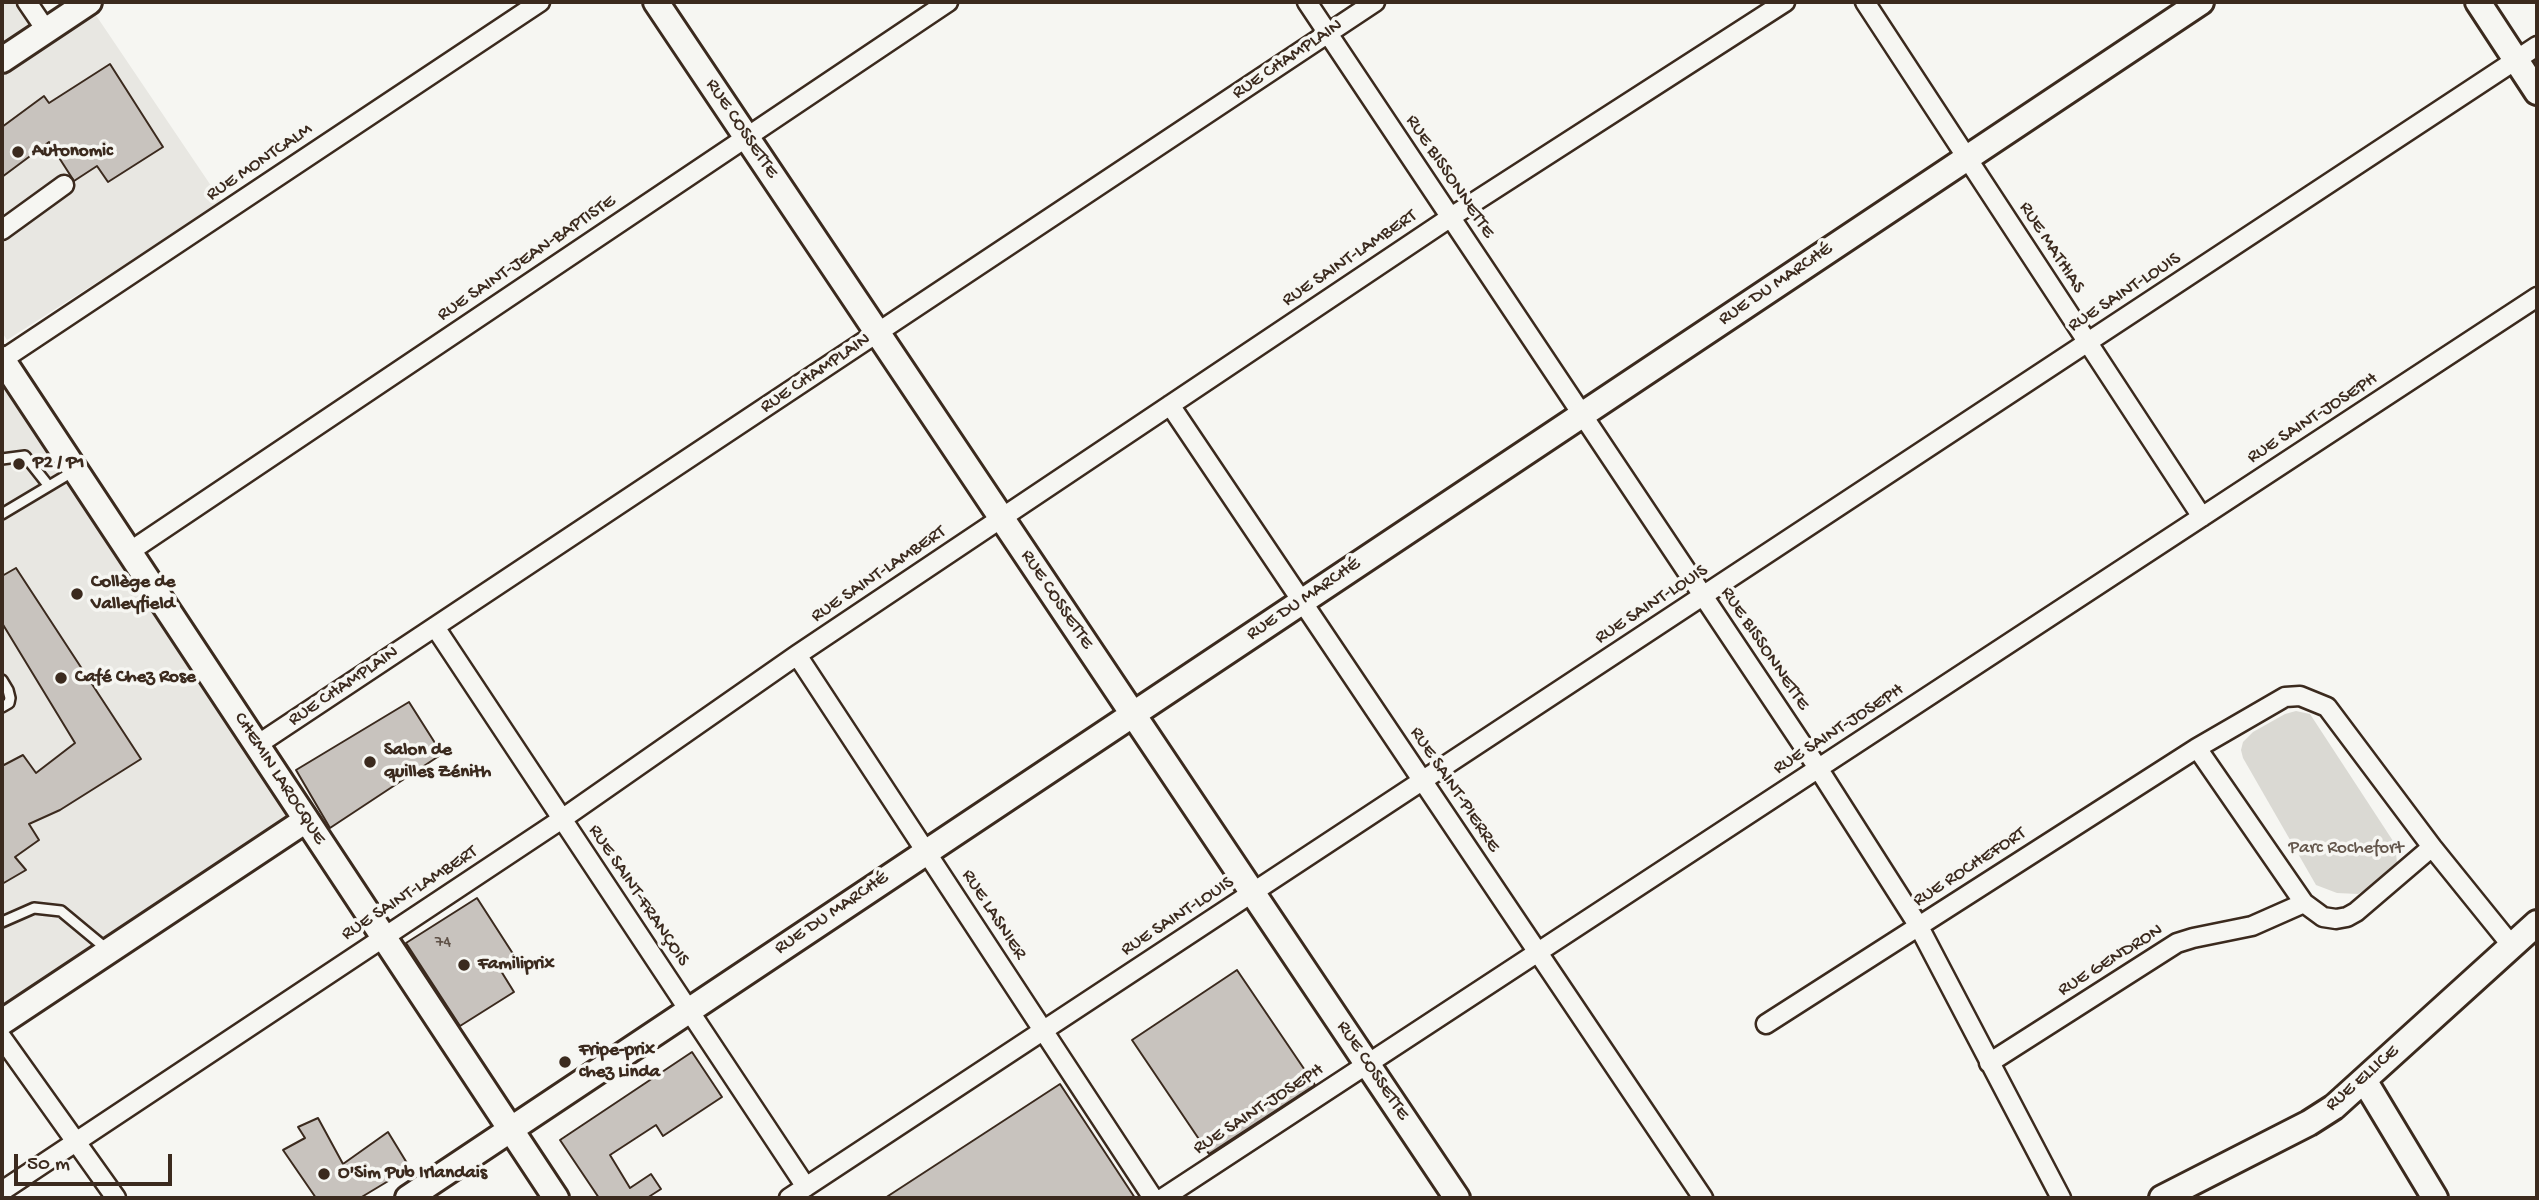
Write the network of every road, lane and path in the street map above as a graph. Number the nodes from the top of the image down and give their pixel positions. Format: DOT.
graph roads {
  1 [pos="27,2"];
  2 [pos="89,2"];
  3 [pos="540,2"];
  4 [pos="656,2"];
  5 [pos="948,2"];
  6 [pos="1307,2"];
  7 [pos="1375,2"];
  8 [pos="1785,2"];
  9 [pos="1865,2"];
  10 [pos="2201,2"];
  11 [pos="2478,2"];
  12 [pos="46,30"];
  13 [pos="1328,33"];
  14 [pos="2537,47"];
  15 [pos="2,60"];
  16 [pos="2516,60"];
  17 [pos="2537,92"];
  18 [pos="747,137"];
  19 [pos="1967,158"];
  20 [pos="64,186"];
  21 [pos="1451,217"];
  22 [pos="2,230"];
  23 [pos="2537,297"];
  24 [pos="878,333"];
  25 [pos="2088,342"];
  26 [pos="2,359"];
  27 [pos="1170,405"];
  28 [pos="1582,414"];
  29 [pos="2,459"];
  30 [pos="75,470"];
  31 [pos="48,485"];
  32 [pos="2,514"];
  33 [pos="2202,517"];
  34 [pos="1002,518"];
  35 [pos="129,552"];
  36 [pos="1703,596"];
  37 [pos="1301,601"];
  38 [pos="435,627"];
  39 [pos="797,655"];
  40 [pos="2,680"];
  41 [pos="2,707"];
  42 [pos="1132,714"];
  43 [pos="257,745"];
  44 [pos="2197,748"];
  45 [pos="1818,768"];
  46 [pos="1422,781"];
  47 [pos="306,820"];
  48 [pos="562,820"];
  49 [pos="2432,847"];
  50 [pos="926,852"];
  51 [pos="1252,893"];
  52 [pos="2304,903"];
  53 [pos="2,922"];
  54 [pos="2537,923"];
  55 [pos="1918,925"];
  56 [pos="383,937"];
  57 [pos="2512,946"];
  58 [pos="109,951"];
  59 [pos="1538,953"];
  60 [pos="688,1010"];
  61 [pos="2,1022"];
  62 [pos="1766,1024"];
  63 [pos="1043,1031"];
  64 [pos="2,1038"];
  65 [pos="1989,1063"];
  66 [pos="1367,1065"];
  67 [pos="2364,1080"];
  68 [pos="510,1129"];
  69 [pos="77,1142"];
  70 [pos="806,1187"];
  71 [pos="2,1191"];
  72 [pos="116,1198"];
  73 [pos="408,1198"];
  74 [pos="556,1198"];
  75 [pos="789,1198"];
  76 [pos="1153,1198"];
  77 [pos="1163,1198"];
  78 [pos="1457,1198"];
  79 [pos="1703,1198"];
  80 [pos="2061,1198"];
  81 [pos="2162,1198"];
  82 [pos="2435,1198"];
  1 -- 12 [label="street"];
  2 -- 12 [label="street"];
  3 -- 26 [label="street, RUE MONTCALM"];
  4 -- 18 [label="street, RUE COSSETTE"];
  5 -- 18 [label="street, RUE SAINT-JEAN-BAPTISTE"];
  6 -- 13 [label="street, RUE BISSONNETTE"];
  7 -- 13 [label="street, RUE CHAMPLAIN"];
  8 -- 21 [label="street, RUE SAINT-LAMBERT"];
  9 -- 19 [label="street, RUE MATHIAS"];
  10 -- 19 [label="street, RUE DU MARCHÉ"];
  11 -- 16 [label="street"];
  12 -- 15 [label="street"];
  13 -- 21 [label="street, RUE BISSONNETTE"];
  13 -- 24 [label="street, RUE CHAMPLAIN"];
  14 -- 16 [label="street, RUE SAINT-LOUIS"];
  16 -- 17 [label="street"];
  16 -- 25 [label="street, RUE SAINT-LOUIS"];
  18 -- 24 [label="street, RUE COSSETTE"];
  18 -- 35 [label="street, RUE SAINT-JEAN-BAPTISTE"];
  19 -- 25 [label="street, RUE MATHIAS"];
  19 -- 28 [label="street, RUE DU MARCHÉ"];
  20 -- 22 [label="street"];
  21 -- 27 [label="street, RUE SAINT-LAMBERT"];
  21 -- 28 [label="street, RUE BISSONNETTE"];
  23 -- 33 [label="street, RUE SAINT-JOSEPH"];
  24 -- 34 [label="street, RUE COSSETTE"];
  24 -- 38 [label="street, RUE CHAMPLAIN"];
  25 -- 33 [label="street, RUE MATHIAS"];
  25 -- 36 [label="street, RUE SAINT-LOUIS"];
  26 -- 30 [label="street, CHEMIN LAROCQUE"];
  27 -- 34 [label="street, RUE SAINT-LAMBERT"];
  27 -- 37 [label="street, RUE SAINT-PIERRE"];
  28 -- 36 [label="street, RUE BISSONNETTE"];
  28 -- 37 [label="street, RUE DU MARCHÉ"];
  29 -- 31 [label="lane"];
  30 -- 31 [label="lane"];
  30 -- 35 [label="street, CHEMIN LAROCQUE"];
  31 -- 32 [label="lane"];
  33 -- 45 [label="street, RUE SAINT-JOSEPH"];
  34 -- 39 [label="street, RUE SAINT-LAMBERT"];
  34 -- 42 [label="street, RUE COSSETTE"];
  35 -- 43 [label="street, CHEMIN LAROCQUE"];
  36 -- 45 [label="street, RUE BISSONNETTE"];
  36 -- 46 [label="street, RUE SAINT-LOUIS"];
  37 -- 42 [label="street, RUE DU MARCHÉ"];
  37 -- 46 [label="street, RUE SAINT-PIERRE"];
  38 -- 43 [label="street, RUE CHAMPLAIN"];
  38 -- 48 [label="street, RUE SAINT-FRANÇOIS"];
  39 -- 48 [label="street, RUE SAINT-LAMBERT"];
  39 -- 50 [label="street, RUE LASNIER"];
  40 -- 41 [label="lane"];
  42 -- 50 [label="street, RUE DU MARCHÉ"];
  42 -- 51 [label="street, RUE COSSETTE"];
  43 -- 47 [label="street, CHEMIN LAROCQUE"];
  44 -- 49 [label="street, RUE ROCHEFORT"];
  44 -- 52 [label="street"];
  44 -- 55 [label="street, RUE ROCHEFORT"];
  45 -- 55 [label="street, RUE BISSONNETTE"];
  45 -- 59 [label="street, RUE SAINT-JOSEPH"];
  46 -- 51 [label="street, RUE SAINT-LOUIS"];
  46 -- 59 [label="street, RUE SAINT-PIERRE"];
  47 -- 56 [label="street, CHEMIN LAROCQUE"];
  47 -- 58 [label="street"];
  48 -- 56 [label="street, RUE SAINT-LAMBERT"];
  48 -- 60 [label="street, RUE SAINT-FRANÇOIS"];
  49 -- 52 [label="street"];
  49 -- 57 [label="street, RUE ROCHEFORT"];
  50 -- 60 [label="street, RUE DU MARCHÉ"];
  50 -- 63 [label="street, RUE LASNIER"];
  51 -- 63 [label="street, RUE SAINT-LOUIS"];
  51 -- 66 [label="street, RUE COSSETTE"];
  52 -- 65 [label="street, RUE GENDRON"];
  53 -- 58 [label="lane"];
  54 -- 57 [label="street, RUE ELLICE"];
  55 -- 62 [label="street, RUE ROCHEFORT"];
  55 -- 65 [label="street, RUE BISSONNETTE"];
  56 -- 68 [label="street, CHEMIN LAROCQUE"];
  56 -- 69 [label="street, RUE SAINT-LAMBERT"];
  57 -- 67 [label="street, RUE ELLICE"];
  58 -- 61 [label="street"];
  59 -- 66 [label="street, RUE SAINT-JOSEPH"];
  59 -- 79 [label="street, RUE SAINT-PIERRE"];
  60 -- 68 [label="street, RUE DU MARCHÉ"];
  60 -- 70 [label="street, RUE SAINT-FRANÇOIS"];
  63 -- 70 [label="street, RUE SAINT-LOUIS"];
  63 -- 76 [label="street, RUE LASNIER"];
  64 -- 69 [label="street"];
  65 -- 80 [label="street, RUE BISSONNETTE"];
  66 -- 77 [label="street, RUE SAINT-JOSEPH"];
  66 -- 78 [label="street, RUE COSSETTE"];
  67 -- 81 [label="street, RUE ELLICE"];
  67 -- 82 [label="street"];
  68 -- 73 [label="street, RUE DU MARCHÉ"];
  68 -- 74 [label="street, CHEMIN LAROCQUE"];
  69 -- 71 [label="street, RUE SAINT-LAMBERT"];
  69 -- 72 [label="street"];
  70 -- 75 [label="street, RUE SAINT-LOUIS"];
}
